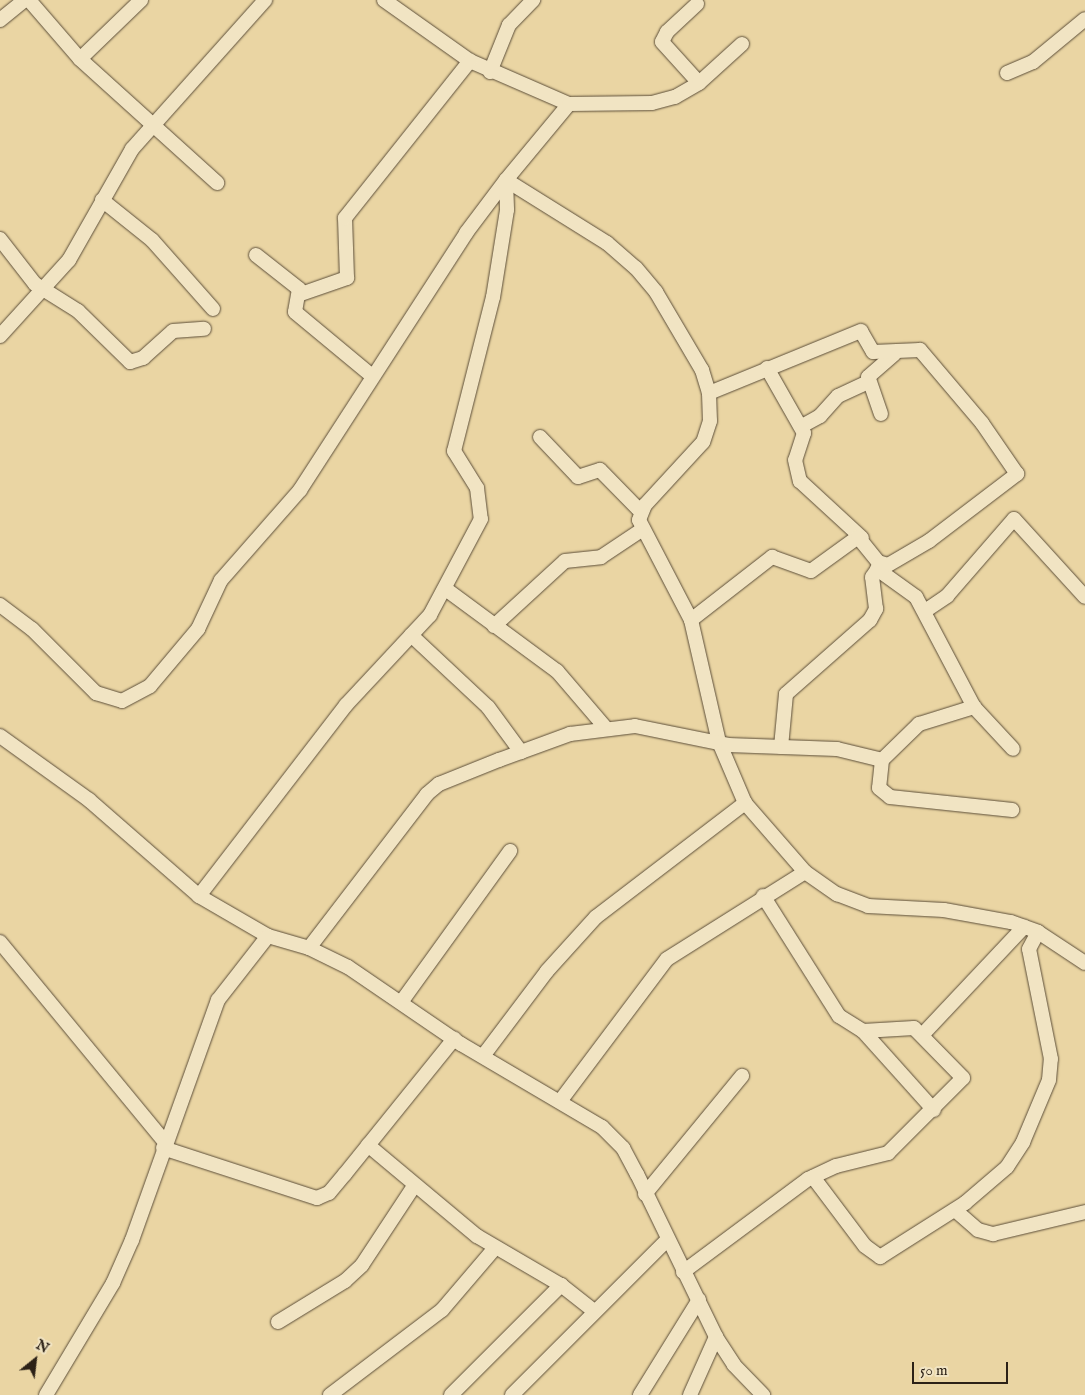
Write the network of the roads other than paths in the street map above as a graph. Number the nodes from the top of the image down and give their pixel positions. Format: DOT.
graph roads {
  1 [pos="26,0"];
  2 [pos="29,0"];
  3 [pos="141,0"];
  4 [pos="265,0"];
  5 [pos="384,0"];
  6 [pos="533,0"];
  7 [pos="697,4"];
  8 [pos="1085,19"];
  9 [pos="0,20"];
  10 [pos="742,44"];
  11 [pos="80,59"];
  12 [pos="470,61"];
  13 [pos="490,72"];
  14 [pos="1006,73"];
  15 [pos="699,83"];
  16 [pos="569,104"];
  17 [pos="152,126"];
  18 [pos="506,180"];
  19 [pos="217,183"];
  20 [pos="102,200"];
  21 [pos="0,239"];
  22 [pos="256,255"];
  23 [pos="45,290"];
  24 [pos="301,294"];
  25 [pos="213,309"];
  26 [pos="204,330"];
  27 [pos="0,336"];
  28 [pos="894,354"];
  29 [pos="767,368"];
  30 [pos="372,376"];
  31 [pos="868,382"];
  32 [pos="709,393"];
  33 [pos="882,414"];
  34 [pos="802,426"];
  35 [pos="540,437"];
  36 [pos="641,512"];
  37 [pos="643,529"];
  38 [pos="862,538"];
  39 [pos="879,567"];
  40 [pos="447,590"];
  41 [pos="1085,597"];
  42 [pos="0,605"];
  43 [pos="926,611"];
  44 [pos="691,620"];
  45 [pos="494,626"];
  46 [pos="411,635"];
  47 [pos="974,707"];
  48 [pos="605,727"];
  49 [pos="0,736"];
  50 [pos="718,742"];
  51 [pos="781,747"];
  52 [pos="1013,749"];
  53 [pos="521,752"];
  54 [pos="882,760"];
  55 [pos="745,803"];
  56 [pos="1012,810"];
  57 [pos="510,851"];
  58 [pos="805,872"];
  59 [pos="199,896"];
  60 [pos="763,896"];
  61 [pos="1024,927"];
  62 [pos="1038,932"];
  63 [pos="268,936"];
  64 [pos="0,942"];
  65 [pos="309,948"];
  66 [pos="1085,962"];
  67 [pos="402,1001"];
  68 [pos="863,1031"];
  69 [pos="924,1033"];
  70 [pos="454,1039"];
  71 [pos="483,1056"];
  72 [pos="742,1076"];
  73 [pos="561,1100"];
  74 [pos="934,1110"];
  75 [pos="164,1145"];
  76 [pos="368,1145"];
  77 [pos="813,1177"];
  78 [pos="414,1186"];
  79 [pos="645,1194"];
  80 [pos="954,1210"];
  81 [pos="1085,1212"];
  82 [pos="666,1241"];
  83 [pos="495,1248"];
  84 [pos="683,1272"];
  85 [pos="561,1285"];
  86 [pos="699,1300"];
  87 [pos="594,1311"];
  88 [pos="278,1322"];
  89 [pos="716,1337"];
  90 [pos="46,1395"];
  91 [pos="330,1395"];
  92 [pos="451,1395"];
  93 [pos="512,1395"];
  94 [pos="640,1395"];
  95 [pos="690,1395"];
  96 [pos="763,1395"];
  1 -- 9 [label="street"];
  2 -- 11 [label="street"];
  3 -- 11 [label="street"];
  4 -- 17 [label="street"];
  5 -- 12 [label="street"];
  6 -- 13 [label="street"];
  7 -- 15 [label="street"];
  8 -- 14 [label="street"];
  10 -- 15 [label="street"];
  11 -- 17 [label="street"];
  12 -- 13 [label="street"];
  12 -- 24 [label="street"];
  13 -- 16 [label="street"];
  15 -- 16 [label="street"];
  16 -- 18 [label="street"];
  17 -- 19 [label="street"];
  17 -- 20 [label="street"];
  18 -- 30 [label="street"];
  18 -- 32 [label="street"];
  18 -- 40 [label="street"];
  20 -- 23 [label="street"];
  20 -- 25 [label="street"];
  21 -- 23 [label="street"];
  22 -- 24 [label="street"];
  23 -- 26 [label="street"];
  23 -- 27 [label="street"];
  24 -- 30 [label="street"];
  28 -- 29 [label="street"];
  28 -- 31 [label="street"];
  28 -- 39 [label="street"];
  29 -- 32 [label="street"];
  29 -- 34 [label="street"];
  30 -- 42 [label="street"];
  31 -- 33 [label="street"];
  31 -- 34 [label="street"];
  32 -- 36 [label="street"];
  34 -- 38 [label="street"];
  35 -- 36 [label="street"];
  36 -- 37 [label="street"];
  37 -- 44 [label="street"];
  37 -- 45 [label="street"];
  38 -- 39 [label="street"];
  38 -- 44 [label="street"];
  39 -- 43 [label="street"];
  39 -- 51 [label="street"];
  40 -- 45 [label="street"];
  40 -- 46 [label="street"];
  41 -- 43 [label="street"];
  43 -- 47 [label="street"];
  44 -- 50 [label="street"];
  45 -- 48 [label="street"];
  46 -- 53 [label="street"];
  46 -- 59 [label="street"];
  47 -- 52 [label="street"];
  47 -- 54 [label="street"];
  48 -- 50 [label="street"];
  48 -- 53 [label="street"];
  49 -- 59 [label="street"];
  50 -- 51 [label="street"];
  50 -- 55 [label="street"];
  51 -- 54 [label="street"];
  53 -- 65 [label="street"];
  54 -- 56 [label="street"];
  55 -- 58 [label="street"];
  55 -- 71 [label="street"];
  57 -- 67 [label="street"];
  58 -- 60 [label="street"];
  58 -- 61 [label="street"];
  59 -- 63 [label="street"];
  60 -- 68 [label="street"];
  60 -- 73 [label="street"];
  61 -- 62 [label="street"];
  61 -- 69 [label="street"];
  62 -- 66 [label="street"];
  62 -- 80 [label="street"];
  63 -- 65 [label="street"];
  63 -- 75 [label="street"];
  64 -- 75 [label="street"];
  65 -- 67 [label="street"];
  67 -- 70 [label="street"];
  68 -- 69 [label="street"];
  68 -- 74 [label="street"];
  69 -- 74 [label="street"];
  70 -- 71 [label="street"];
  70 -- 76 [label="street"];
  71 -- 73 [label="street"];
  72 -- 79 [label="street"];
  73 -- 79 [label="street"];
  74 -- 77 [label="street"];
  75 -- 76 [label="street"];
  75 -- 90 [label="street"];
  76 -- 78 [label="street"];
  77 -- 80 [label="street"];
  77 -- 84 [label="street"];
  78 -- 83 [label="street"];
  78 -- 88 [label="street"];
  79 -- 82 [label="street"];
  80 -- 81 [label="street"];
  82 -- 84 [label="street"];
  82 -- 87 [label="street"];
  83 -- 85 [label="street"];
  83 -- 91 [label="street"];
  84 -- 86 [label="street"];
  85 -- 87 [label="street"];
  85 -- 92 [label="street"];
  86 -- 89 [label="street"];
  86 -- 94 [label="street"];
  87 -- 93 [label="street"];
  89 -- 95 [label="street"];
  89 -- 96 [label="street"];
}
